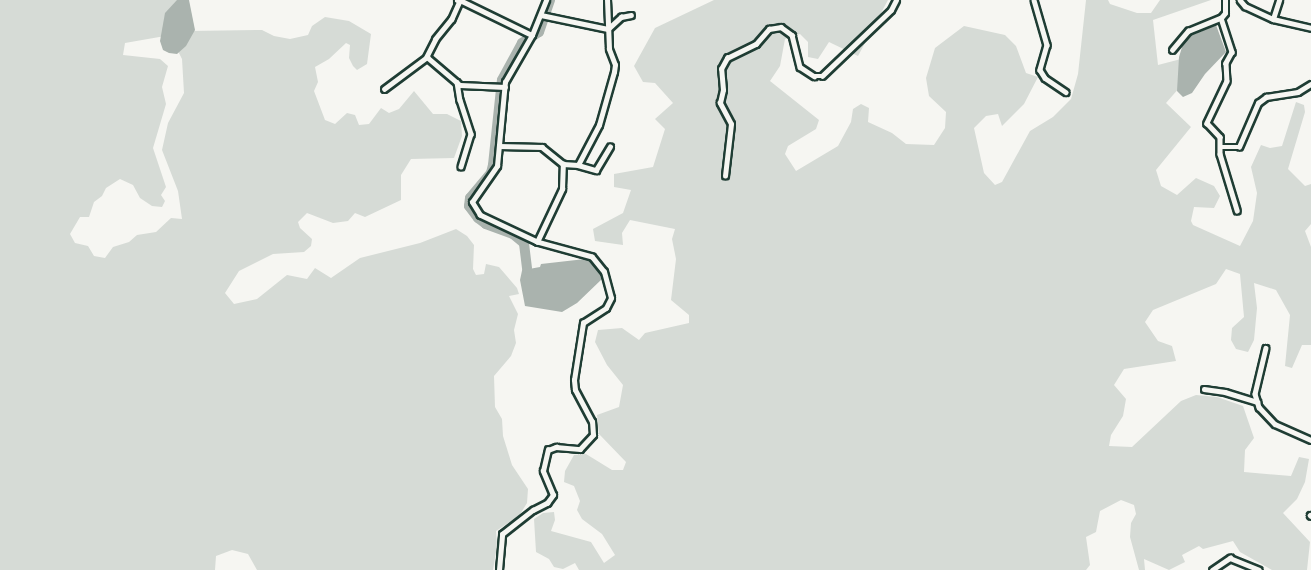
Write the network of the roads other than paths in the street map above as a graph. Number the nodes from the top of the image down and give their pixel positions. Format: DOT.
graph roads {
  1 [pos="459,0"];
  2 [pos="546,0"];
  3 [pos="607,0"];
  4 [pos="896,0"];
  5 [pos="1034,0"];
  6 [pos="1225,0"];
  7 [pos="1240,0"];
  8 [pos="1279,0"];
  9 [pos="541,15"];
  10 [pos="631,15"];
  11 [pos="1221,18"];
  12 [pos="1273,19"];
  13 [pos="1311,28"];
  14 [pos="608,29"];
  15 [pos="532,35"];
  16 [pos="1172,50"];
  17 [pos="427,57"];
  18 [pos="457,82"];
  19 [pos="1311,84"];
  20 [pos="505,87"];
  21 [pos="384,89"];
  22 [pos="1066,92"];
  23 [pos="499,146"];
  24 [pos="610,147"];
  25 [pos="1220,147"];
  26 [pos="563,164"];
  27 [pos="578,165"];
  28 [pos="461,166"];
  29 [pos="725,176"];
  30 [pos="1237,210"];
  31 [pos="537,242"];
  32 [pos="1266,348"];
  33 [pos="1204,389"];
  34 [pos="1258,402"];
  35 [pos="1311,440"];
  36 [pos="499,570"];
  37 [pos="1212,570"];
  38 [pos="1259,570"];
  1 -- 15 [label="street"];
  1 -- 17 [label="street"];
  2 -- 9 [label="street"];
  3 -- 14 [label="street"];
  4 -- 29 [label="street"];
  5 -- 22 [label="street"];
  6 -- 11 [label="street"];
  7 -- 12 [label="street"];
  8 -- 12 [label="street"];
  9 -- 14 [label="street"];
  9 -- 15 [label="street"];
  10 -- 14 [label="street"];
  11 -- 16 [label="street"];
  11 -- 25 [label="street"];
  12 -- 13 [label="street"];
  14 -- 27 [label="street"];
  15 -- 20 [label="street"];
  17 -- 18 [label="street"];
  17 -- 21 [label="street"];
  18 -- 20 [label="street"];
  18 -- 28 [label="street"];
  19 -- 25 [label="street"];
  20 -- 23 [label="street"];
  23 -- 26 [label="street"];
  23 -- 31 [label="street"];
  24 -- 27 [label="street"];
  25 -- 30 [label="street"];
  26 -- 27 [label="street"];
  26 -- 31 [label="street"];
  31 -- 36 [label="street"];
  32 -- 34 [label="street"];
  33 -- 34 [label="street"];
  34 -- 35 [label="street"];
  37 -- 38 [label="street"];
}
